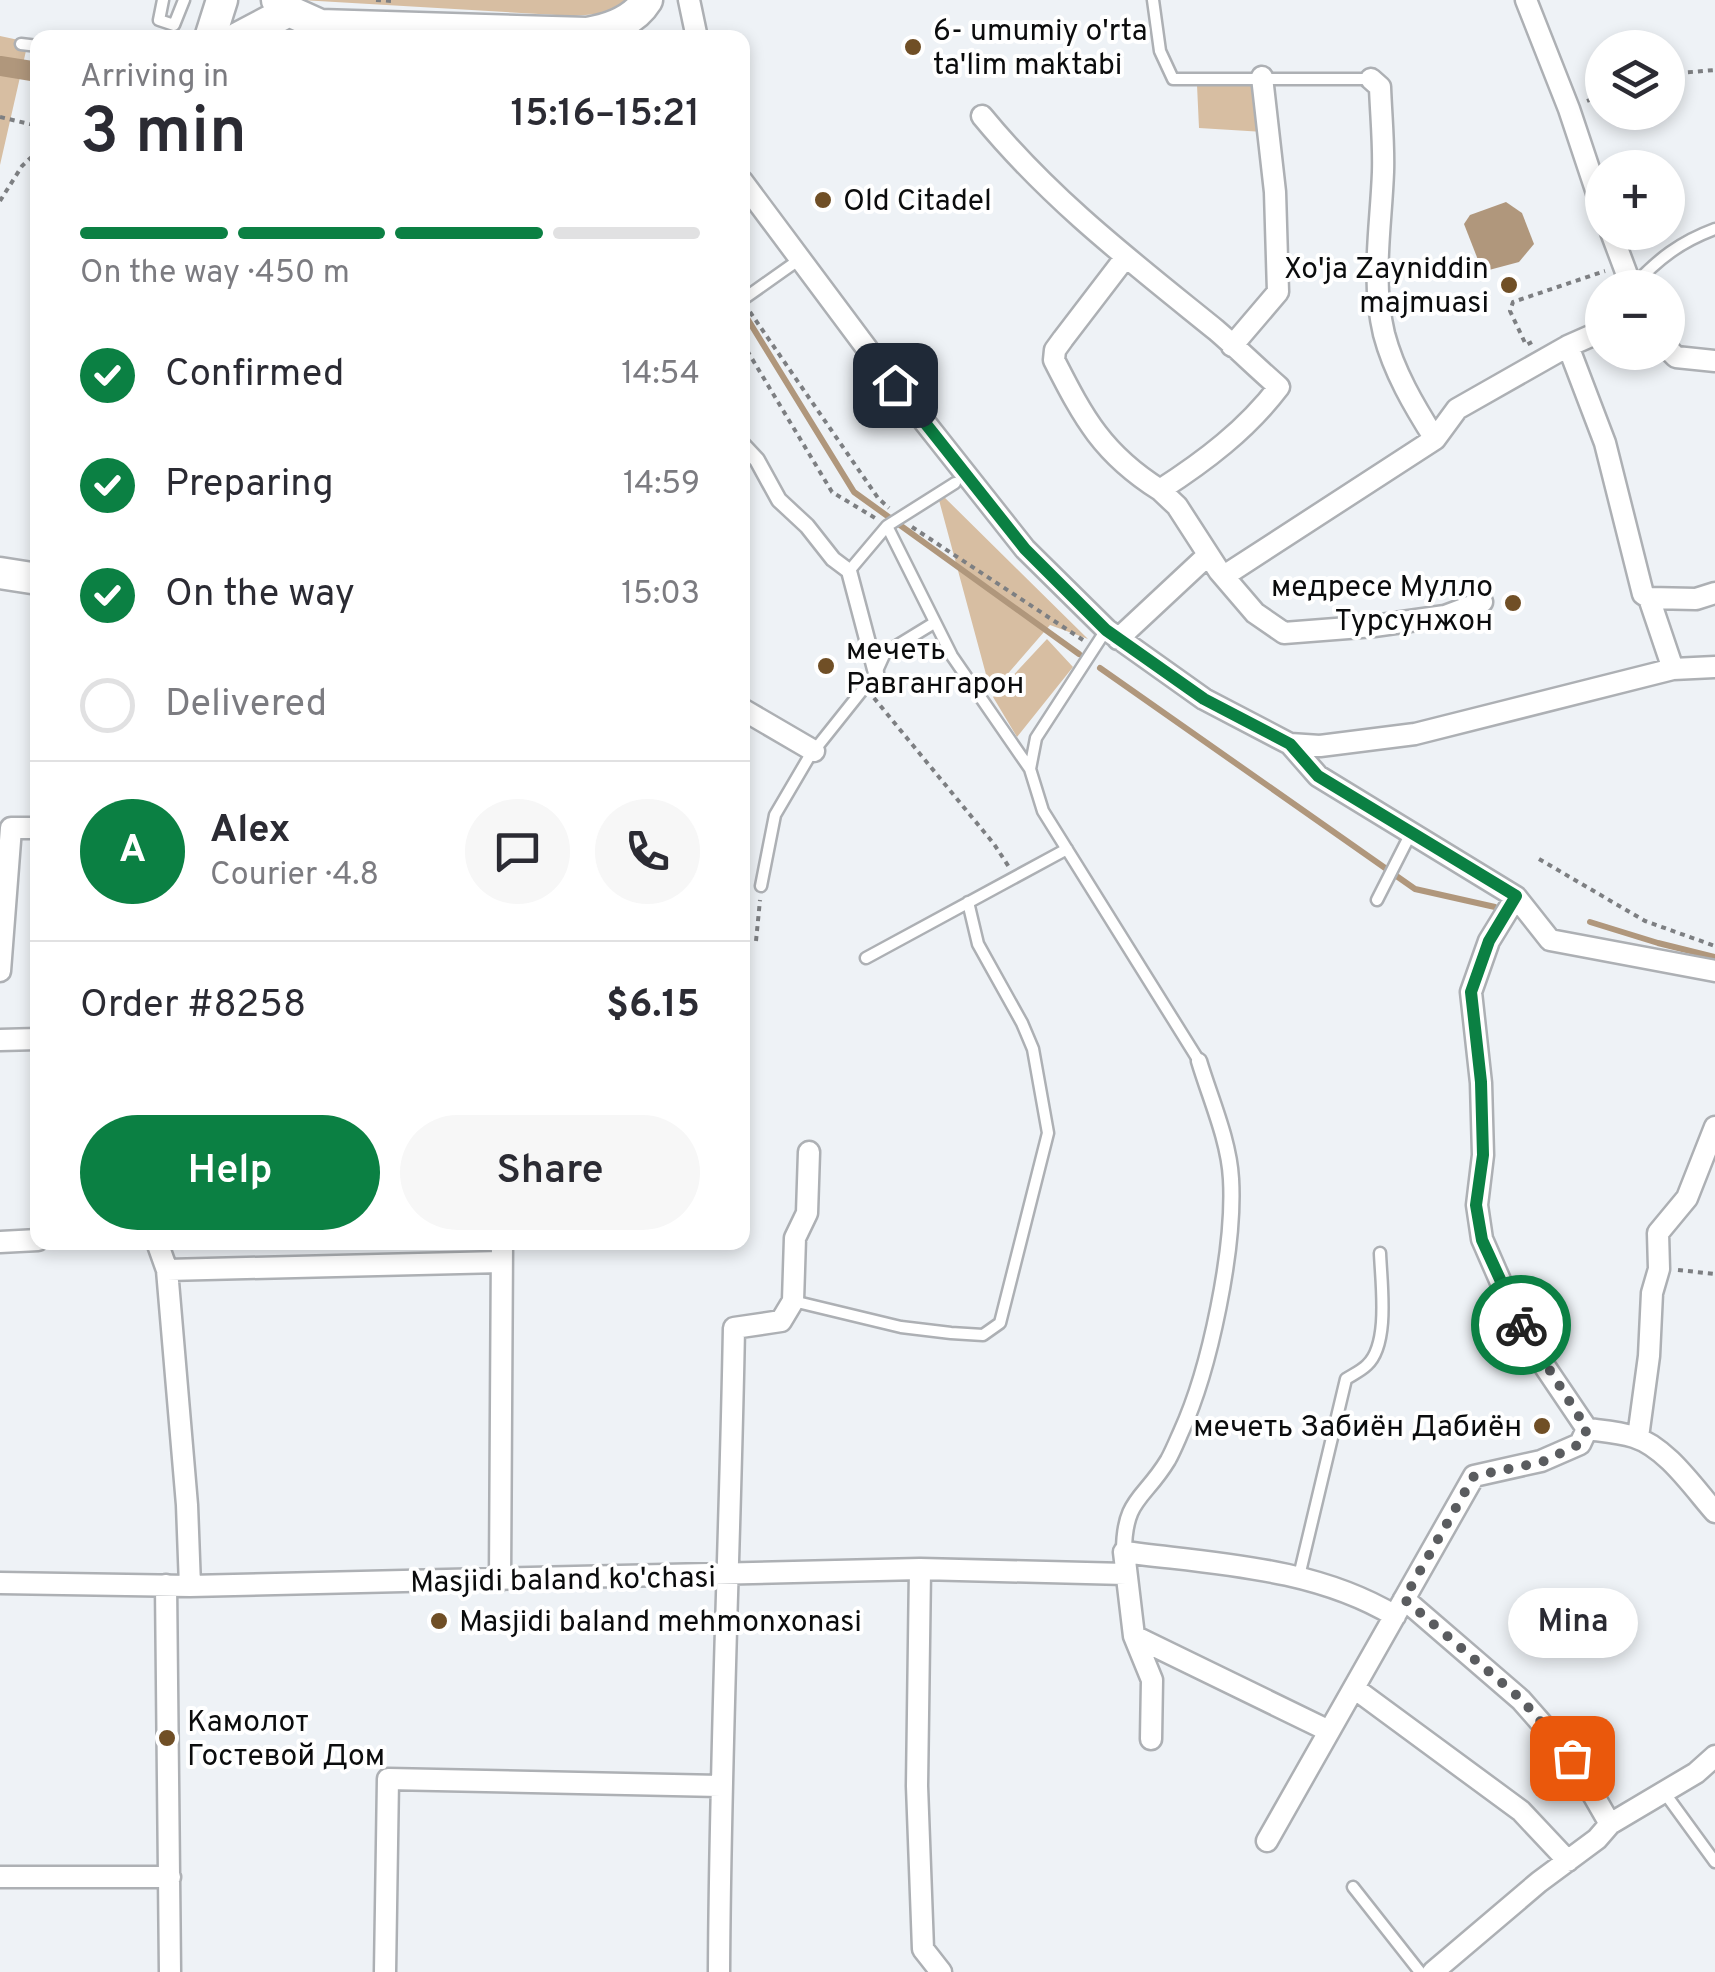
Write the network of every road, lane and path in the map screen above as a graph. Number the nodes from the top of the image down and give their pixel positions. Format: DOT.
graph roads {
  1 [pos="163,0"];
  2 [pos="184,0"];
  3 [pos="222,0"];
  4 [pos="647,0"];
  5 [pos="689,0"];
  6 [pos="1153,0"];
  7 [pos="1526,0"];
  8 [pos="283,6"];
  9 [pos="213,30"];
  10 [pos="249,30"];
  11 [pos="386,30"];
  12 [pos="607,30"];
  13 [pos="695,30"];
  14 [pos="20,44"];
  15 [pos="30,45"];
  16 [pos="1715,70"];
  17 [pos="1685,73"];
  18 [pos="1262,77"];
  19 [pos="1371,80"];
  20 [pos="982,116"];
  21 [pos="0,117"];
  22 [pos="30,124"];
  23 [pos="1585,157"];
  24 [pos="30,158"];
  25 [pos="750,191"];
  26 [pos="0,201"];
  27 [pos="1715,229"];
  28 [pos="1618,250"];
  29 [pos="800,258"];
  30 [pos="1124,258"];
  31 [pos="1623,264"];
  32 [pos="1625,270"];
  33 [pos="1649,270"];
  34 [pos="750,295"];
  35 [pos="750,313"];
  36 [pos="1585,339"];
  37 [pos="1232,346"];
  38 [pos="1568,346"];
  39 [pos="750,355"];
  40 [pos="1685,358"];
  41 [pos="1544,360"];
  42 [pos="1715,361"];
  43 [pos="1435,439"];
  44 [pos="750,453"];
  45 [pos="955,483"];
  46 [pos="1160,490"];
  47 [pos="893,522"];
  48 [pos="1207,556"];
  49 [pos="849,570"];
  50 [pos="0,572"];
  51 [pos="1224,576"];
  52 [pos="30,578"];
  53 [pos="1715,593"];
  54 [pos="1649,598"];
  55 [pos="1482,602"];
  56 [pos="934,623"];
  57 [pos="1107,638"];
  58 [pos="1715,668"];
  59 [pos="1673,669"];
  60 [pos="876,674"];
  61 [pos="865,687"];
  62 [pos="750,714"];
  63 [pos="1290,744"];
  64 [pos="814,750"];
  65 [pos="1030,769"];
  66 [pos="30,828"];
  67 [pos="1412,831"];
  68 [pos="1067,849"];
  69 [pos="1539,859"];
  70 [pos="1015,877"];
  71 [pos="761,886"];
  72 [pos="1516,896"];
  73 [pos="1377,900"];
  74 [pos="968,902"];
  75 [pos="756,941"];
  76 [pos="1715,946"];
  77 [pos="866,958"];
  78 [pos="0,971"];
  79 [pos="1715,971"];
  80 [pos="0,1040"];
  81 [pos="30,1040"];
  82 [pos="1199,1061"];
  83 [pos="1715,1127"];
  84 [pos="809,1152"];
  85 [pos="30,1240"];
  86 [pos="0,1242"];
  87 [pos="159,1250"];
  88 [pos="501,1252"];
  89 [pos="1380,1252"];
  90 [pos="1659,1268"];
  91 [pos="166,1270"];
  92 [pos="1715,1274"];
  93 [pos="793,1301"];
  94 [pos="1587,1429"];
  95 [pos="1638,1437"];
  96 [pos="1715,1512"];
  97 [pos="1124,1552"];
  98 [pos="920,1569"];
  99 [pos="1126,1574"];
  100 [pos="729,1576"];
  101 [pos="1299,1576"];
  102 [pos="500,1580"];
  103 [pos="0,1582"];
  104 [pos="166,1585"];
  105 [pos="190,1586"];
  106 [pos="1399,1607"];
  107 [pos="1134,1636"];
  108 [pos="1354,1688"];
  109 [pos="1329,1732"];
  110 [pos="1151,1739"];
  111 [pos="1715,1756"];
  112 [pos="720,1786"];
  113 [pos="1664,1792"];
  114 [pos="1610,1824"];
  115 [pos="1268,1841"];
  116 [pos="1568,1861"];
  117 [pos="1715,1862"];
  118 [pos="0,1877"];
  119 [pos="170,1877"];
  120 [pos="1353,1888"];
  121 [pos="170,1972"];
  122 [pos="385,1972"];
  123 [pos="719,1972"];
  124 [pos="941,1972"];
  125 [pos="1420,1972"];
  126 [pos="1433,1972"];
  1 -- 2 [label="lane"];
  3 -- 9 [label="main road"];
  4 -- 12 [label="main road"];
  5 -- 13 [label="street"];
  6 -- 18 [label="lane"];
  7 -- 23 [label="street"];
  8 -- 10 [label="main road"];
  8 -- 11 [label="main road"];
  14 -- 15 [label="lane"];
  16 -- 17 [label="path"];
  18 -- 19 [label="lane"];
  18 -- 37 [label="street"];
  19 -- 43 [label="street"];
  20 -- 30 [label="street"];
  21 -- 22 [label="path"];
  24 -- 26 [label="path"];
  25 -- 29 [label="street"];
  27 -- 33 [label="lane"];
  28 -- 31 [label="street"];
  29 -- 34 [label="lane"];
  29 -- 57 [label="street"];
  30 -- 37 [label="street"];
  30 -- 46 [label="street"];
  31 -- 32 [label="street"];
  31 -- 41 [label="path"];
  35 -- 47 [label="path"];
  36 -- 38 [label="street"];
  37 -- 46 [label="street"];
  38 -- 41 [label="street"];
  38 -- 54 [label="street"];
  39 -- 47 [label="path"];
  40 -- 42 [label="street"];
  41 -- 43 [label="street"];
  43 -- 51 [label="street"];
  44 -- 49 [label="street"];
  45 -- 47 [label="lane"];
  46 -- 48 [label="street"];
  47 -- 49 [label="lane"];
  47 -- 56 [label="lane"];
  47 -- 57 [label="path"];
  48 -- 51 [label="street"];
  48 -- 57 [label="street"];
  49 -- 60 [label="street"];
  50 -- 52 [label="main road"];
  51 -- 55 [label="street"];
  53 -- 54 [label="street"];
  54 -- 59 [label="street"];
  56 -- 60 [label="lane"];
  56 -- 65 [label="lane"];
  57 -- 63 [label="street"];
  57 -- 65 [label="lane"];
  58 -- 59 [label="street"];
  59 -- 63 [label="street"];
  60 -- 61 [label="lane"];
  61 -- 64 [label="lane"];
  61 -- 70 [label="path"];
  62 -- 64 [label="street"];
  63 -- 67 [label="street"];
  64 -- 71 [label="lane"];
  65 -- 68 [label="lane"];
  66 -- 78 [label="street"];
  67 -- 72 [label="street"];
  67 -- 73 [label="lane"];
  68 -- 70 [label="lane"];
  68 -- 82 [label="lane"];
  69 -- 76 [label="path"];
  70 -- 74 [label="lane"];
  71 -- 75 [label="path"];
  72 -- 79 [label="street"];
  72 -- 94 [label="street"];
  74 -- 77 [label="lane"];
  74 -- 93 [label="lane"];
  80 -- 81 [label="street"];
  82 -- 97 [label="street"];
  83 -- 90 [label="street"];
  84 -- 93 [label="street"];
  85 -- 86 [label="street"];
  87 -- 91 [label="street"];
  88 -- 91 [label="street"];
  88 -- 102 [label="street"];
  89 -- 101 [label="lane"];
  90 -- 92 [label="path"];
  90 -- 95 [label="street"];
  91 -- 105 [label="street"];
  93 -- 100 [label="street"];
  94 -- 95 [label="street"];
  94 -- 106 [label="street"];
  95 -- 96 [label="street"];
  97 -- 99 [label="street"];
  97 -- 101 [label="street"];
  98 -- 99 [label="street, Masjidi baland ko'chasi"];
  98 -- 100 [label="street, Masjidi baland ko'chasi"];
  98 -- 124 [label="street"];
  99 -- 107 [label="street"];
  100 -- 102 [label="street, Masjidi baland ko'chasi"];
  100 -- 112 [label="street"];
  101 -- 106 [label="street"];
  102 -- 105 [label="street, Masjidi baland ko'chasi"];
  103 -- 104 [label="street, Masjidi baland ko'chasi"];
  104 -- 105 [label="street, Masjidi baland ko'chasi"];
  104 -- 119 [label="street"];
  106 -- 108 [label="street"];
  106 -- 114 [label="street"];
  107 -- 109 [label="street"];
  107 -- 110 [label="street"];
  108 -- 109 [label="street"];
  108 -- 116 [label="street"];
  109 -- 115 [label="street"];
  111 -- 113 [label="street"];
  112 -- 122 [label="street"];
  112 -- 123 [label="street"];
  113 -- 114 [label="street"];
  113 -- 117 [label="lane"];
  114 -- 116 [label="street"];
  116 -- 126 [label="street"];
  118 -- 119 [label="street"];
  119 -- 121 [label="street"];
  120 -- 125 [label="lane"];
}
